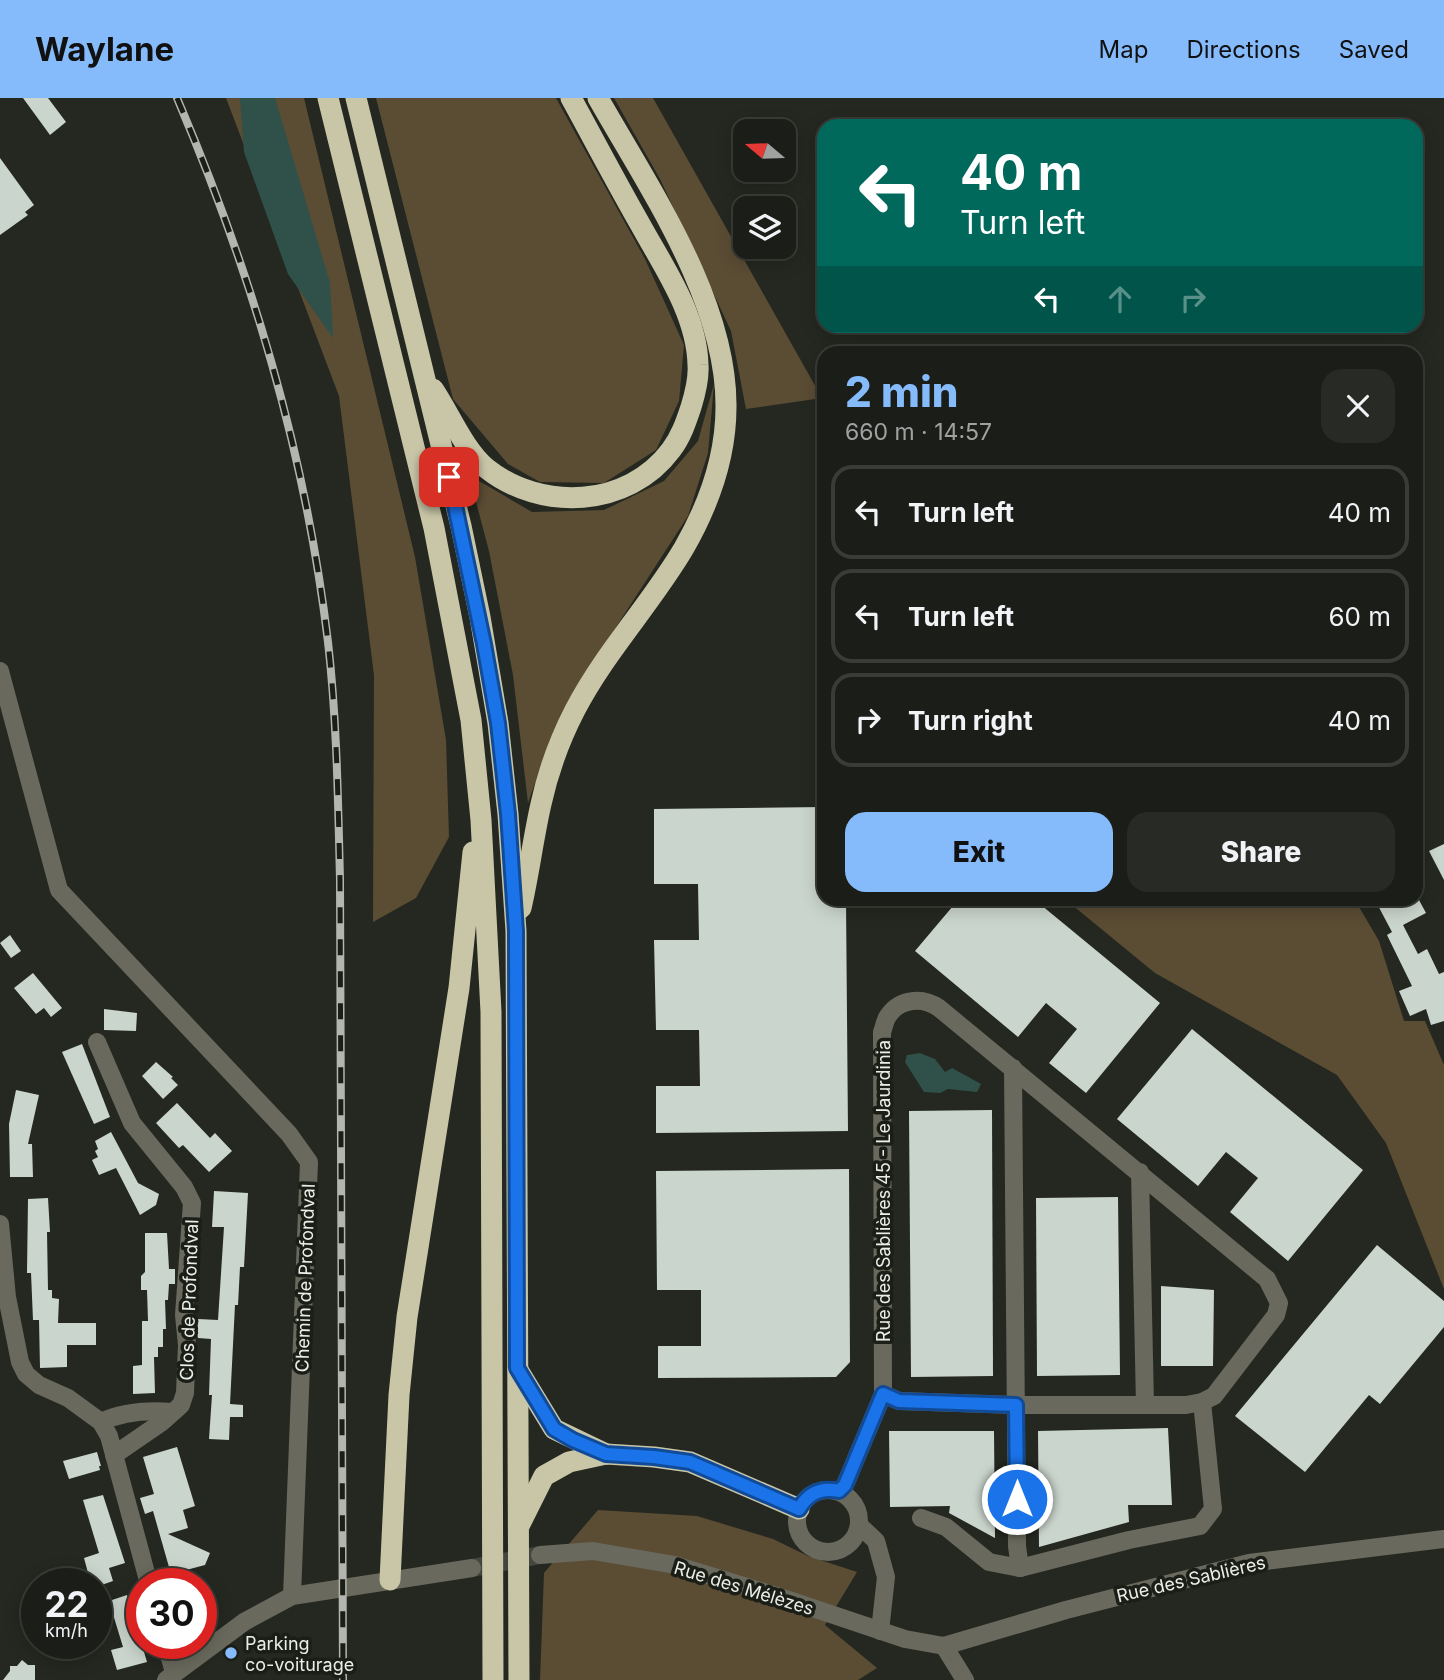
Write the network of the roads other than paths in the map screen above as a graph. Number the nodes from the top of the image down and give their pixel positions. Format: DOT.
graph roads {
  1 [pos="328,98"];
  2 [pos="356,98"];
  3 [pos="570,98"];
  4 [pos="598,98"];
  5 [pos="425,378"];
  6 [pos="0,671"];
  7 [pos="481,820"];
  8 [pos="516,931"];
  9 [pos="97,1042"];
  10 [pos="1013,1068"];
  11 [pos="1140,1172"];
  12 [pos="0,1224"];
  13 [pos="517,1368"];
  14 [pos="883,1394"];
  15 [pos="1202,1402"];
  16 [pos="1016,1405"];
  17 [pos="1145,1405"];
  18 [pos="172,1412"];
  19 [pos="101,1422"];
  20 [pos="606,1454"];
  21 [pos="114,1455"];
  22 [pos="839,1491"];
  23 [pos="799,1509"];
  24 [pos="921,1518"];
  25 [pos="860,1525"];
  26 [pos="518,1529"];
  27 [pos="1444,1539"];
  28 [pos="848,1546"];
  29 [pos="540,1555"];
  30 [pos="882,1560"];
  31 [pos="145,1568"];
  32 [pos="472,1568"];
  33 [pos="1020,1568"];
  34 [pos="390,1580"];
  35 [pos="292,1596"];
  36 [pos="880,1631"];
  37 [pos="944,1646"];
  38 [pos="168,1659"];
  39 [pos="170,1677"];
  40 [pos="493,1680"];
  41 [pos="519,1680"];
  42 [pos="965,1680"];
  1 -- 7 [label="highway"];
  2 -- 5 [label="highway"];
  3 -- 5 [label="highway"];
  4 -- 8 [label="highway"];
  5 -- 8 [label="highway"];
  6 -- 35 [label="street, Chemin de Profondval"];
  7 -- 34 [label="highway"];
  7 -- 40 [label="highway"];
  8 -- 13 [label="highway"];
  9 -- 18 [label="street, Clos de Profondval"];
  10 -- 11 [label="street, Rue des Sablières 45 - Le Jaurdinia"];
  10 -- 14 [label="street, Rue des Sablières 45 - Le Jaurdinia"];
  10 -- 16 [label="street"];
  11 -- 15 [label="street, Rue des Sablières 45 - Le Jaurdinia"];
  11 -- 17 [label="street"];
  12 -- 19 [label="street"];
  13 -- 20 [label="highway"];
  13 -- 26 [label="highway"];
  14 -- 16 [label="street"];
  14 -- 22 [label="street, Rue des Sablières 45 - Le Jaurdinia"];
  15 -- 17 [label="street"];
  15 -- 33 [label="street"];
  16 -- 17 [label="street"];
  16 -- 33 [label="street"];
  18 -- 19 [label="street"];
  18 -- 21 [label="street, Clos de Profondval"];
  19 -- 21 [label="street"];
  20 -- 23 [label="highway"];
  20 -- 26 [label="highway"];
  21 -- 31 [label="street"];
  22 -- 23 [label="street"];
  22 -- 25 [label="street"];
  23 -- 28 [label="street"];
  24 -- 33 [label="street"];
  25 -- 28 [label="street"];
  25 -- 30 [label="street"];
  26 -- 41 [label="highway"];
  27 -- 37 [label="street, Rue des Sablières"];
  28 -- 30 [label="street"];
  29 -- 36 [label="street, Rue des Mélèzes"];
  30 -- 36 [label="street"];
  32 -- 34 [label="street"];
  34 -- 35 [label="street"];
  35 -- 39 [label="street"];
  36 -- 37 [label="street, Rue des Mélèzes"];
  37 -- 42 [label="street"];
  38 -- 39 [label="street"];
}
